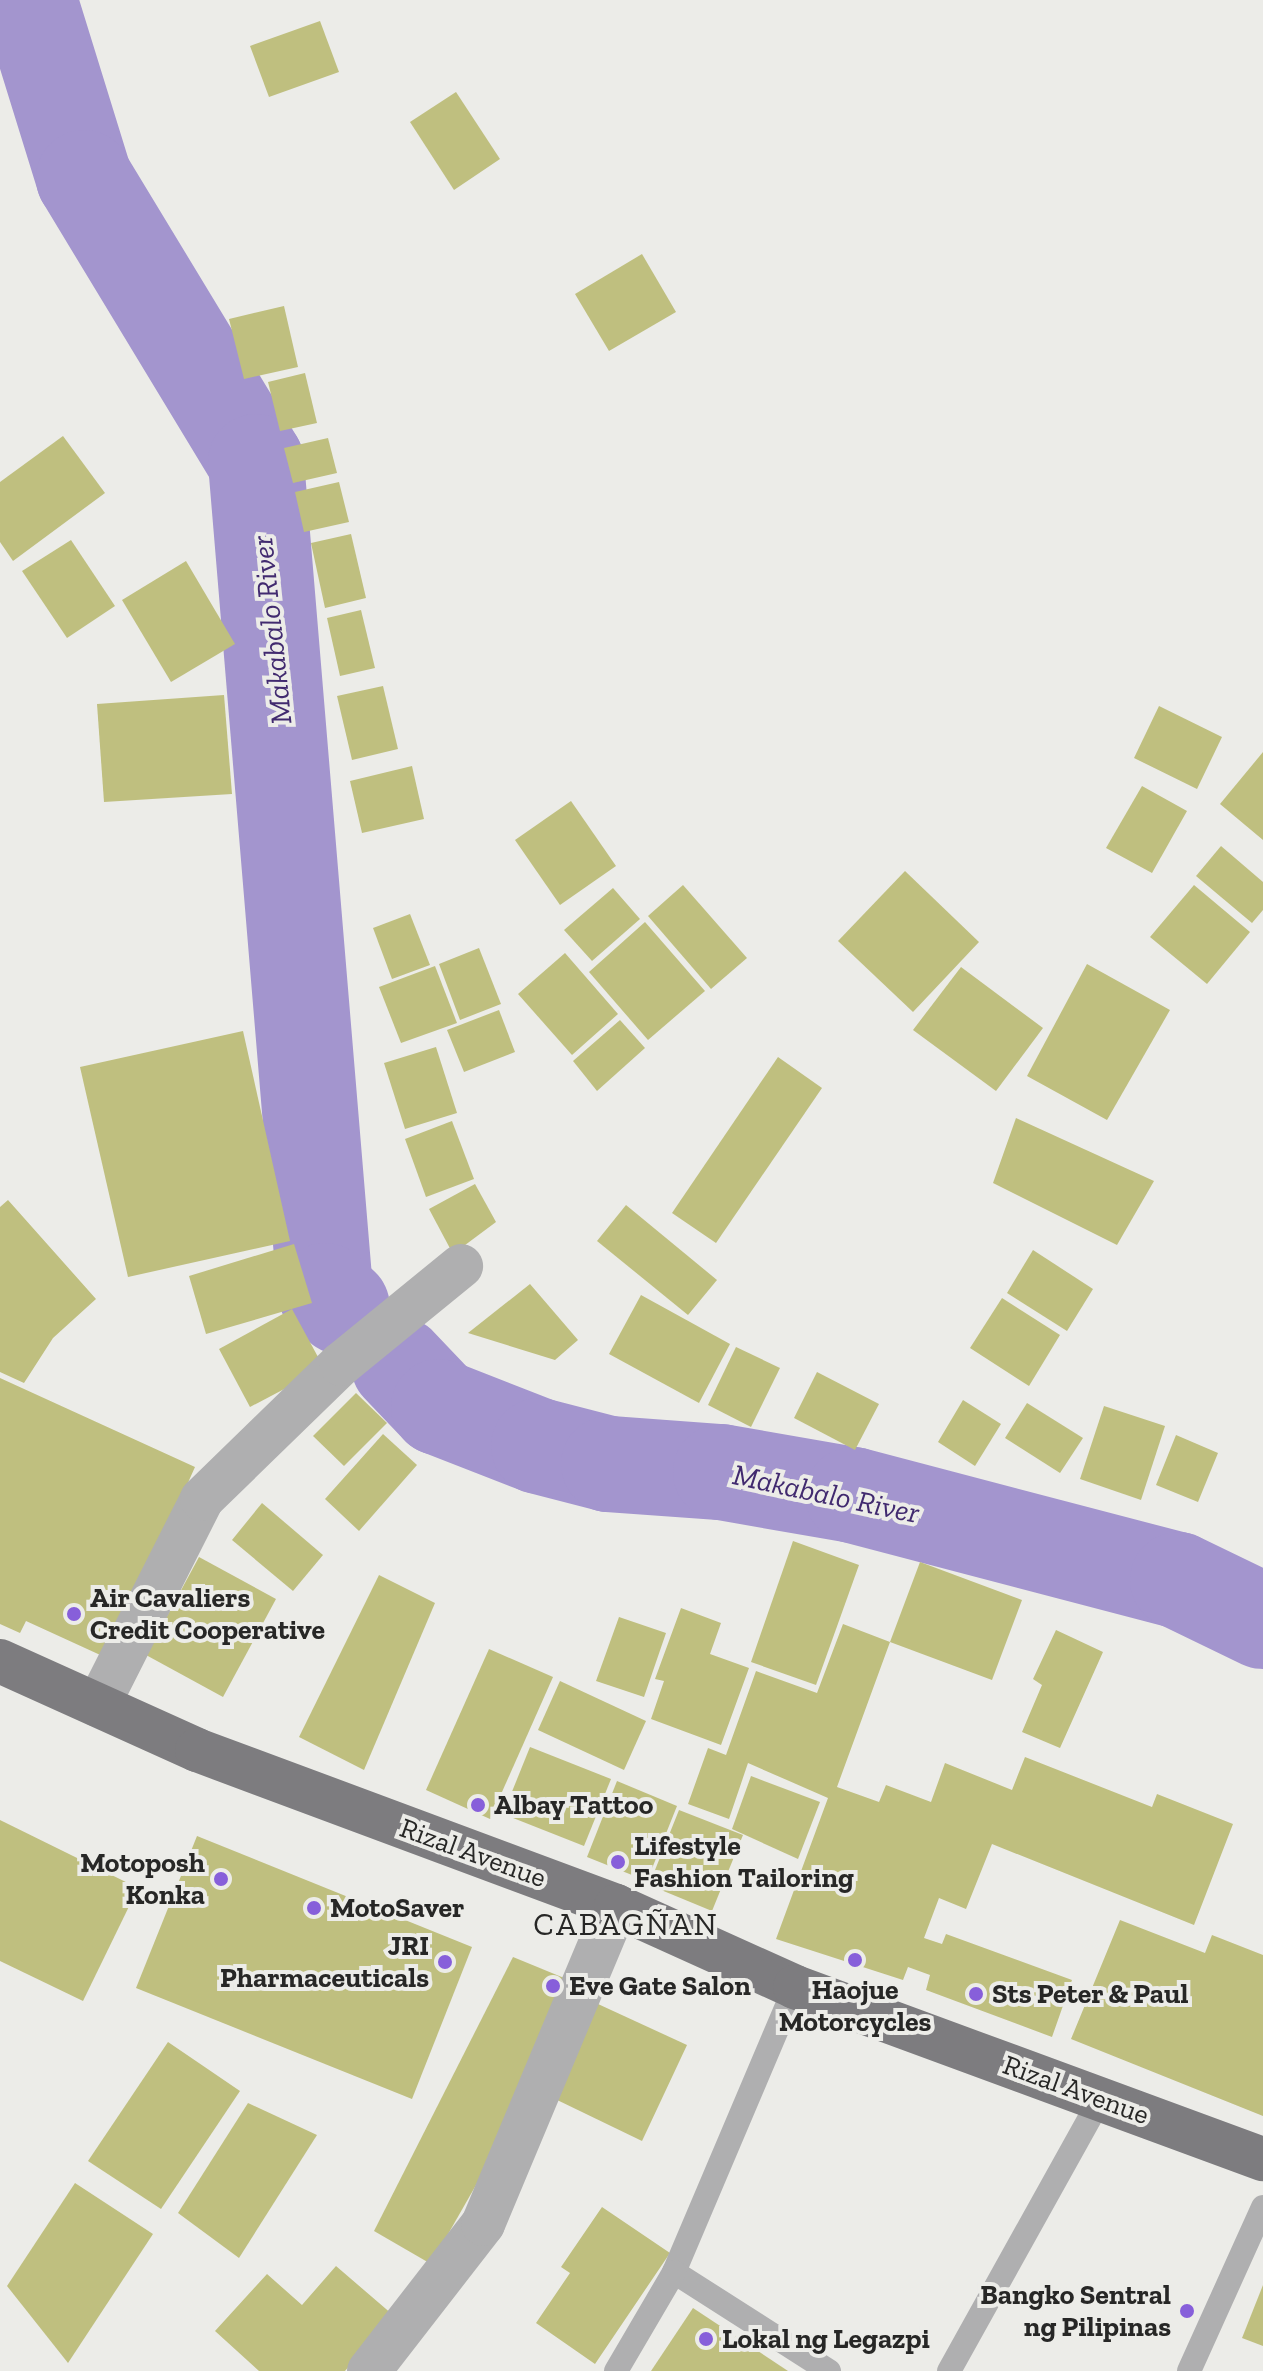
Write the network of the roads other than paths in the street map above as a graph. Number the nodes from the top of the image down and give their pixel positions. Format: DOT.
graph roads {
  1 [pos="461,1266"];
  2 [pos="0,1661"];
  3 [pos="98,1705"];
  4 [pos="616,1906"];
  5 [pos="795,1987"];
  6 [pos="1100,2100"];
  7 [pos="1263,2159"];
  8 [pos="1263,2207"];
  9 [pos="674,2272"];
  10 [pos="369,2371"];
  11 [pos="616,2371"];
  12 [pos="829,2371"];
  13 [pos="949,2371"];
  14 [pos="1189,2371"];
  1 -- 3 [label="street"];
  2 -- 3 [label="main road, Rizal Avenue"];
  3 -- 4 [label="main road, Rizal Avenue"];
  4 -- 5 [label="main road, Rizal Avenue"];
  4 -- 10 [label="street"];
  5 -- 6 [label="main road, Rizal Avenue"];
  5 -- 9 [label="lane"];
  6 -- 7 [label="main road, Rizal Avenue"];
  6 -- 13 [label="lane"];
  8 -- 14 [label="lane"];
  9 -- 11 [label="lane"];
  9 -- 12 [label="lane"];
}
